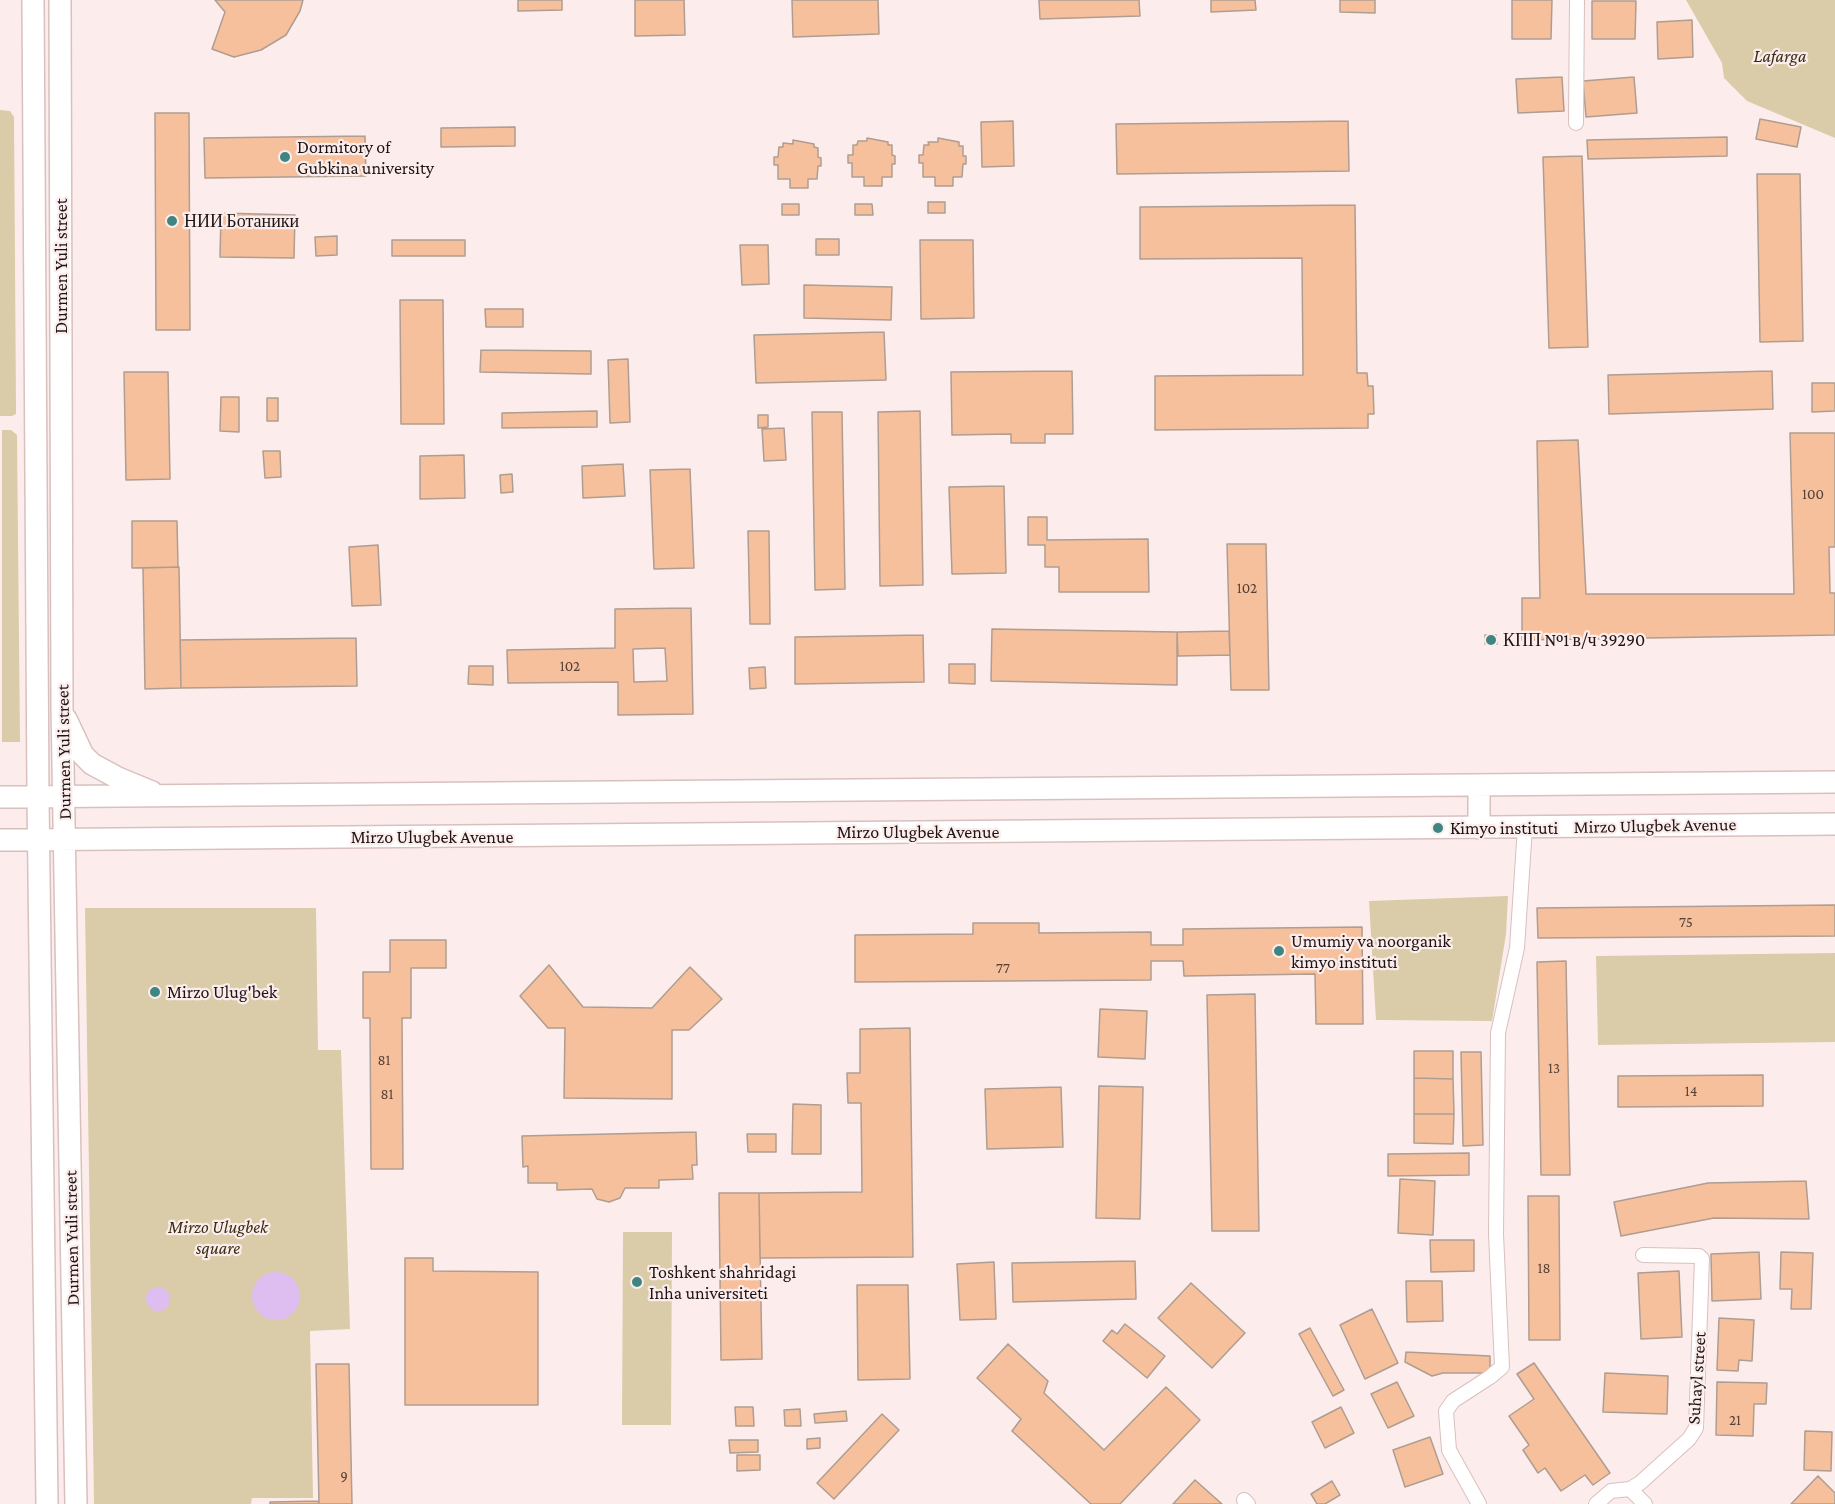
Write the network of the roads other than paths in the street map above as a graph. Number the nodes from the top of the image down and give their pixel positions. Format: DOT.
graph roads {
  1 [pos="33,0"];
  2 [pos="60,0"];
  3 [pos="1577,0"];
  4 [pos="1576,123"];
  5 [pos="62,707"];
  6 [pos="1835,782"];
  7 [pos="1479,785"];
  8 [pos="163,796"];
  9 [pos="0,797"];
  10 [pos="38,797"];
  11 [pos="64,797"];
  12 [pos="1835,824"];
  13 [pos="1525,827"];
  14 [pos="1479,828"];
  15 [pos="0,840"];
  16 [pos="39,840"];
  17 [pos="66,840"];
  18 [pos="1643,1255"];
  19 [pos="1630,1490"];
  20 [pos="47,1504"];
  21 [pos="76,1504"];
  22 [pos="1479,1504"];
  23 [pos="1596,1504"];
  24 [pos="1645,1504"];
  1 -- 10 [label="main road, Durmen Yuli street"];
  2 -- 5 [label="main road, Durmen Yuli street"];
  3 -- 4 [label="street"];
  5 -- 8 [label="main road"];
  5 -- 11 [label="main road, Durmen Yuli street"];
  6 -- 7 [label="main road"];
  7 -- 8 [label="main road"];
  7 -- 14 [label="main road"];
  8 -- 11 [label="main road"];
  9 -- 10 [label="main road"];
  10 -- 11 [label="main road"];
  10 -- 16 [label="main road, Durmen Yuli street"];
  11 -- 17 [label="main road, Durmen Yuli street"];
  12 -- 13 [label="main road, Mirzo Ulugbek Avenue"];
  13 -- 14 [label="main road, Mirzo Ulugbek Avenue"];
  13 -- 22 [label="street"];
  14 -- 17 [label="main road, Mirzo Ulugbek Avenue"];
  15 -- 16 [label="main road, Mirzo Ulugbek Avenue"];
  16 -- 17 [label="main road, Mirzo Ulugbek Avenue"];
  16 -- 20 [label="main road, Durmen Yuli street"];
  17 -- 21 [label="main road, Durmen Yuli street"];
  18 -- 19 [label="street, Suhayl street"];
  19 -- 23 [label="street, Suhayl street"];
  19 -- 24 [label="street"];
}
